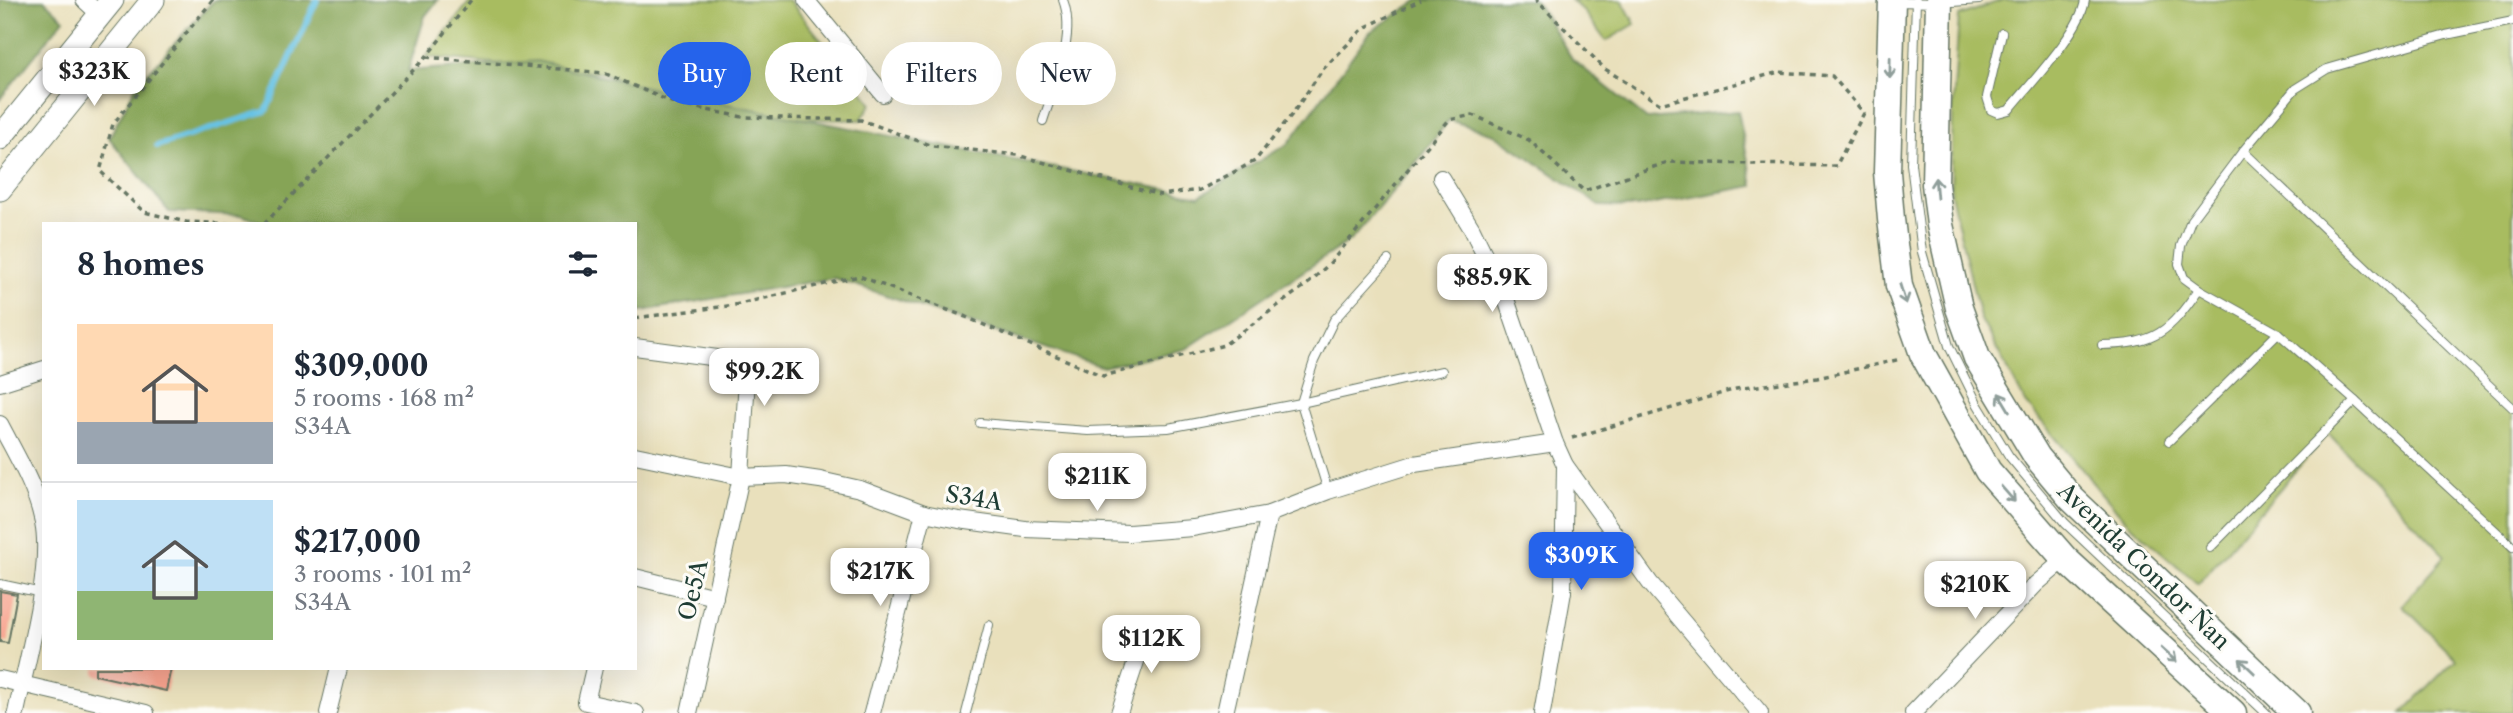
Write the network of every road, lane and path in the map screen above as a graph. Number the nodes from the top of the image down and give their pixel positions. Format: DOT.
graph roads {
  1 [pos="153,0"];
  2 [pos="213,0"];
  3 [pos="471,0"];
  4 [pos="806,0"];
  5 [pos="1063,0"];
  6 [pos="1421,0"];
  7 [pos="1536,0"];
  8 [pos="1979,0"];
  9 [pos="2085,0"];
  10 [pos="1915,1"];
  11 [pos="99,5"];
  12 [pos="2513,20"];
  13 [pos="2002,33"];
  14 [pos="426,57"];
  15 [pos="881,92"];
  16 [pos="1043,121"];
  17 [pos="0,138"];
  18 [pos="2243,152"];
  19 [pos="1441,178"];
  20 [pos="0,189"];
  21 [pos="186,222"];
  22 [pos="266,222"];
  23 [pos="1388,260"];
  24 [pos="2199,289"];
  25 [pos="637,318"];
  26 [pos="2278,333"];
  27 [pos="2102,345"];
  28 [pos="637,347"];
  29 [pos="1923,354"];
  30 [pos="42,370"];
  31 [pos="1442,371"];
  32 [pos="0,383"];
  33 [pos="2355,401"];
  34 [pos="1301,403"];
  35 [pos="2513,408"];
  36 [pos="980,423"];
  37 [pos="0,424"];
  38 [pos="2169,440"];
  39 [pos="1555,443"];
  40 [pos="637,455"];
  41 [pos="1565,465"];
  42 [pos="741,477"];
  43 [pos="38,485"];
  44 [pos="1328,491"];
  45 [pos="924,513"];
  46 [pos="1269,514"];
  47 [pos="42,516"];
  48 [pos="2513,547"];
  49 [pos="2210,548"];
  50 [pos="2065,559"];
  51 [pos="637,578"];
  52 [pos="0,584"];
  53 [pos="42,593"];
  54 [pos="715,597"];
  55 [pos="989,625"];
  56 [pos="1148,625"];
  57 [pos="339,670"];
  58 [pos="594,670"];
  59 [pos="0,679"];
  60 [pos="22,684"];
  61 [pos="16,713"];
  62 [pos="146,713"];
  63 [pos="328,713"];
  64 [pos="636,713"];
  65 [pos="689,713"];
  66 [pos="872,713"];
  67 [pos="966,713"];
  68 [pos="1119,713"];
  69 [pos="1225,713"];
  70 [pos="1542,713"];
  71 [pos="1760,713"];
  72 [pos="1913,713"];
  73 [pos="2233,713"];
  74 [pos="2266,713"];
  75 [pos="2297,713"];
  1 -- 20 [label="main road"];
  2 -- 21 [label="path"];
  3 -- 14 [label="path"];
  4 -- 15 [label="street"];
  5 -- 16 [label="lane"];
  6 -- 14 [label="path"];
  7 -- 25 [label="path"];
  8 -- 10 [label="lane"];
  9 -- 13 [label="lane"];
  10 -- 29 [label="main road, Avenida Condor Ñan, one-way"];
  10 -- 74 [label="lane"];
  75 -- 10 [label="main road, Avenida Condor Ñan, one-way"];
  11 -- 17 [label="main road"];
  12 -- 18 [label="lane"];
  14 -- 22 [label="path"];
  18 -- 24 [label="lane"];
  18 -- 35 [label="lane"];
  19 -- 39 [label="street"];
  23 -- 34 [label="lane"];
  24 -- 26 [label="lane"];
  24 -- 27 [label="lane"];
  26 -- 33 [label="lane"];
  26 -- 38 [label="lane"];
  28 -- 42 [label="street, Oe5A"];
  29 -- 39 [label="path"];
  29 -- 50 [label="main road, Avenida Condor Ñan, one-way"];
  30 -- 32 [label="street"];
  31 -- 34 [label="lane"];
  33 -- 48 [label="lane"];
  33 -- 49 [label="lane"];
  34 -- 36 [label="lane"];
  34 -- 44 [label="lane"];
  37 -- 43 [label="street"];
  39 -- 41 [label="street"];
  39 -- 44 [label="street, S34A"];
  40 -- 42 [label="street, S34A"];
  41 -- 70 [label="street"];
  41 -- 71 [label="street"];
  42 -- 45 [label="street, S34A"];
  42 -- 54 [label="street, Oe5A"];
  43 -- 47 [label="street"];
  44 -- 46 [label="street, S34A"];
  45 -- 46 [label="street, S34A"];
  45 -- 66 [label="street"];
  46 -- 69 [label="street"];
  50 -- 72 [label="street"];
  50 -- 73 [label="main road, Avenida Condor Ñan, one-way"];
  51 -- 54 [label="street"];
  52 -- 53 [label="lane"];
  53 -- 60 [label="street"];
  54 -- 65 [label="street, Oe5A"];
  55 -- 67 [label="lane"];
  56 -- 68 [label="street"];
  57 -- 63 [label="street"];
  58 -- 64 [label="street"];
  59 -- 60 [label="street"];
  60 -- 61 [label="street"];
  60 -- 62 [label="street"];
}
